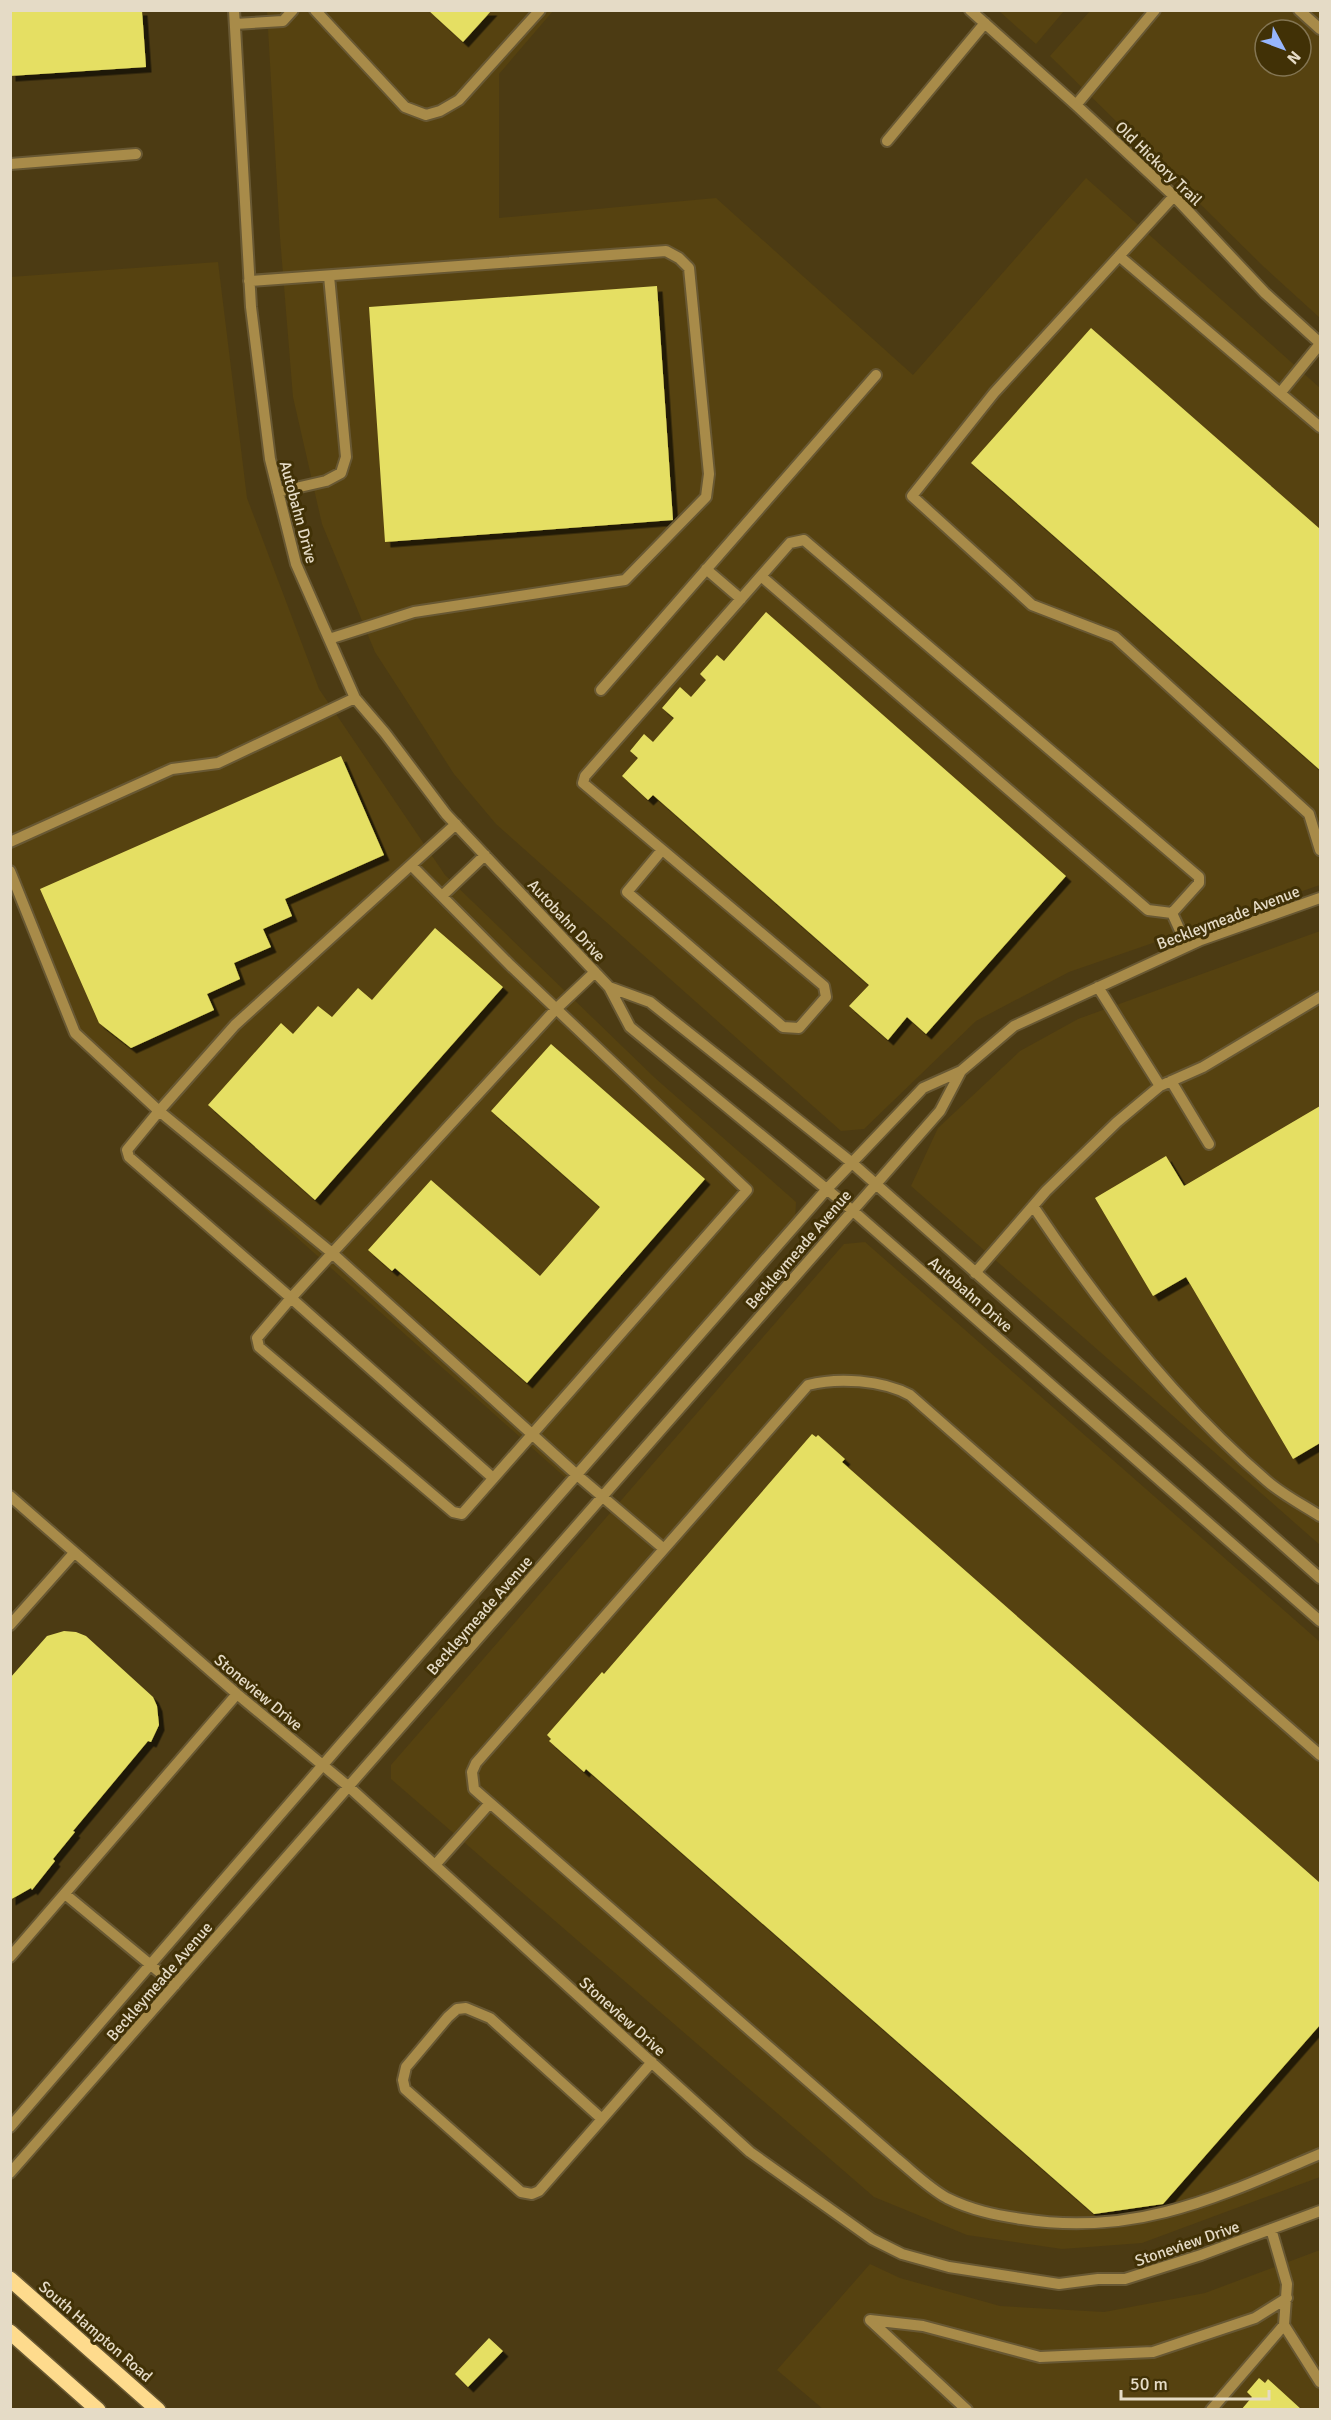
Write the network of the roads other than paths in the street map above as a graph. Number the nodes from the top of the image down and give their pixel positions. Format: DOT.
graph roads {
  1 [pos="234,10"];
  2 [pos="293,10"];
  3 [pos="315,10"];
  4 [pos="540,10"];
  5 [pos="970,10"];
  6 [pos="1155,10"];
  7 [pos="1299,10"];
  8 [pos="985,23"];
  9 [pos="235,24"];
  10 [pos="1320,28"];
  11 [pos="1076,105"];
  12 [pos="887,141"];
  13 [pos="136,154"];
  14 [pos="10,164"];
  15 [pos="1174,196"];
  16 [pos="1119,256"];
  17 [pos="329,276"];
  18 [pos="249,281"];
  19 [pos="1320,344"];
  20 [pos="876,375"];
  21 [pos="1281,392"];
  22 [pos="1320,427"];
  23 [pos="278,492"];
  24 [pos="706,569"];
  25 [pos="761,576"];
  26 [pos="741,599"];
  27 [pos="329,639"];
  28 [pos="601,690"];
  29 [pos="355,698"];
  30 [pos="456,824"];
  31 [pos="10,842"];
  32 [pos="662,850"];
  33 [pos="1320,850"];
  34 [pos="486,855"];
  35 [pos="411,865"];
  36 [pos="10,871"];
  37 [pos="442,896"];
  38 [pos="1320,898"];
  39 [pos="1172,913"];
  40 [pos="1187,946"];
  41 [pos="595,972"];
  42 [pos="609,987"];
  43 [pos="1098,987"];
  44 [pos="1320,998"];
  45 [pos="556,1009"];
  46 [pos="961,1071"];
  47 [pos="1165,1083"];
  48 [pos="159,1111"];
  49 [pos="1209,1144"];
  50 [pos="851,1162"];
  51 [pos="874,1184"];
  52 [pos="827,1189"];
  53 [pos="1033,1206"];
  54 [pos="852,1210"];
  55 [pos="332,1253"];
  56 [pos="975,1273"];
  57 [pos="291,1298"];
  58 [pos="531,1434"];
  59 [pos="577,1475"];
  60 [pos="493,1478"];
  61 [pos="10,1496"];
  62 [pos="602,1497"];
  63 [pos="1320,1516"];
  64 [pos="664,1549"];
  65 [pos="74,1552"];
  66 [pos="1320,1577"];
  67 [pos="1320,1621"];
  68 [pos="10,1625"];
  69 [pos="237,1694"];
  70 [pos="1320,1755"];
  71 [pos="323,1766"];
  72 [pos="350,1787"];
  73 [pos="490,1803"];
  74 [pos="435,1865"];
  75 [pos="65,1894"];
  76 [pos="10,1957"];
  77 [pos="150,1964"];
  78 [pos="175,1985"];
  79 [pos="652,2062"];
  80 [pos="602,2119"];
  81 [pos="10,2127"];
  82 [pos="1320,2154"];
  83 [pos="10,2173"];
  84 [pos="1320,2211"];
  85 [pos="1270,2229"];
  86 [pos="10,2279"];
  87 [pos="1287,2298"];
  88 [pos="1284,2325"];
  89 [pos="10,2332"];
  90 [pos="1320,2382"];
  91 [pos="98,2409"];
  92 [pos="158,2409"];
  93 [pos="967,2409"];
  94 [pos="1211,2409"];
  1 -- 9 [label="street, Autobahn Drive"];
  2 -- 9 [label="street"];
  3 -- 4 [label="street"];
  5 -- 8 [label="street, Old Hickory Trail"];
  6 -- 11 [label="street"];
  7 -- 10 [label="street"];
  8 -- 11 [label="street, Old Hickory Trail"];
  8 -- 12 [label="street"];
  9 -- 18 [label="street, Autobahn Drive"];
  11 -- 15 [label="street, Old Hickory Trail"];
  13 -- 14 [label="street"];
  15 -- 16 [label="street"];
  15 -- 19 [label="street, Old Hickory Trail"];
  16 -- 21 [label="street"];
  16 -- 33 [label="street"];
  17 -- 18 [label="street"];
  17 -- 23 [label="street"];
  17 -- 27 [label="street"];
  18 -- 23 [label="street, Autobahn Drive"];
  19 -- 21 [label="street"];
  20 -- 24 [label="street"];
  21 -- 22 [label="street"];
  23 -- 27 [label="street, Autobahn Drive"];
  24 -- 26 [label="street"];
  24 -- 28 [label="street"];
  25 -- 26 [label="street"];
  25 -- 39 [label="street"];
  25 -- 39 [label="street"];
  26 -- 32 [label="street"];
  27 -- 29 [label="street, Autobahn Drive"];
  29 -- 30 [label="street, Autobahn Drive"];
  29 -- 31 [label="street"];
  30 -- 34 [label="street, Autobahn Drive"];
  30 -- 35 [label="street"];
  32 -- 32 [label="street"];
  34 -- 37 [label="street"];
  34 -- 41 [label="street, Autobahn Drive"];
  35 -- 37 [label="street"];
  35 -- 48 [label="street"];
  36 -- 48 [label="street"];
  37 -- 45 [label="street"];
  38 -- 40 [label="street, Beckleymeade Avenue"];
  39 -- 40 [label="street"];
  40 -- 43 [label="street, Beckleymeade Avenue"];
  41 -- 42 [label="street, Autobahn Drive"];
  41 -- 45 [label="street"];
  42 -- 50 [label="street, Autobahn Drive"];
  42 -- 52 [label="street, Autobahn Drive"];
  43 -- 46 [label="street, Beckleymeade Avenue"];
  43 -- 47 [label="street"];
  44 -- 47 [label="street"];
  45 -- 55 [label="street"];
  45 -- 58 [label="street"];
  46 -- 50 [label="street, Beckleymeade Avenue"];
  46 -- 51 [label="street, Beckleymeade Avenue"];
  47 -- 49 [label="street"];
  47 -- 53 [label="street"];
  48 -- 55 [label="street"];
  48 -- 57 [label="street"];
  50 -- 51 [label="street, Autobahn Drive"];
  50 -- 52 [label="street, Beckleymeade Avenue"];
  51 -- 54 [label="street, Beckleymeade Avenue"];
  51 -- 56 [label="street, Autobahn Drive"];
  52 -- 54 [label="street, Autobahn Drive"];
  52 -- 59 [label="street, Beckleymeade Avenue"];
  53 -- 56 [label="street"];
  53 -- 63 [label="street"];
  54 -- 62 [label="street, Beckleymeade Avenue"];
  54 -- 67 [label="street, Autobahn Drive"];
  55 -- 57 [label="street"];
  55 -- 58 [label="street"];
  56 -- 66 [label="street, Autobahn Drive"];
  57 -- 60 [label="street"];
  57 -- 60 [label="street"];
  58 -- 59 [label="street"];
  58 -- 60 [label="street"];
  59 -- 62 [label="street"];
  59 -- 71 [label="street, Beckleymeade Avenue"];
  61 -- 65 [label="street, Stoneview Drive"];
  62 -- 64 [label="street"];
  62 -- 72 [label="street, Beckleymeade Avenue"];
  64 -- 70 [label="street"];
  64 -- 73 [label="street"];
  65 -- 68 [label="street"];
  65 -- 69 [label="street, Stoneview Drive"];
  69 -- 71 [label="street, Stoneview Drive"];
  69 -- 75 [label="street"];
  71 -- 72 [label="street, Stoneview Drive"];
  71 -- 77 [label="street, Beckleymeade Avenue"];
  72 -- 74 [label="street, Stoneview Drive"];
  72 -- 78 [label="street, Beckleymeade Avenue"];
  73 -- 74 [label="street"];
  73 -- 82 [label="street"];
  74 -- 79 [label="street, Stoneview Drive"];
  75 -- 76 [label="street"];
  75 -- 77 [label="street"];
  77 -- 78 [label="street"];
  77 -- 81 [label="street, Beckleymeade Avenue"];
  78 -- 83 [label="street, Beckleymeade Avenue"];
  79 -- 80 [label="street"];
  79 -- 85 [label="street, Stoneview Drive"];
  80 -- 80 [label="street"];
  84 -- 85 [label="street, Stoneview Drive"];
  85 -- 87 [label="street"];
  86 -- 92 [label="main road, South Hampton Road"];
  87 -- 88 [label="street"];
  87 -- 93 [label="street"];
  88 -- 90 [label="street"];
  88 -- 94 [label="street"];
  89 -- 91 [label="main road"];
}
